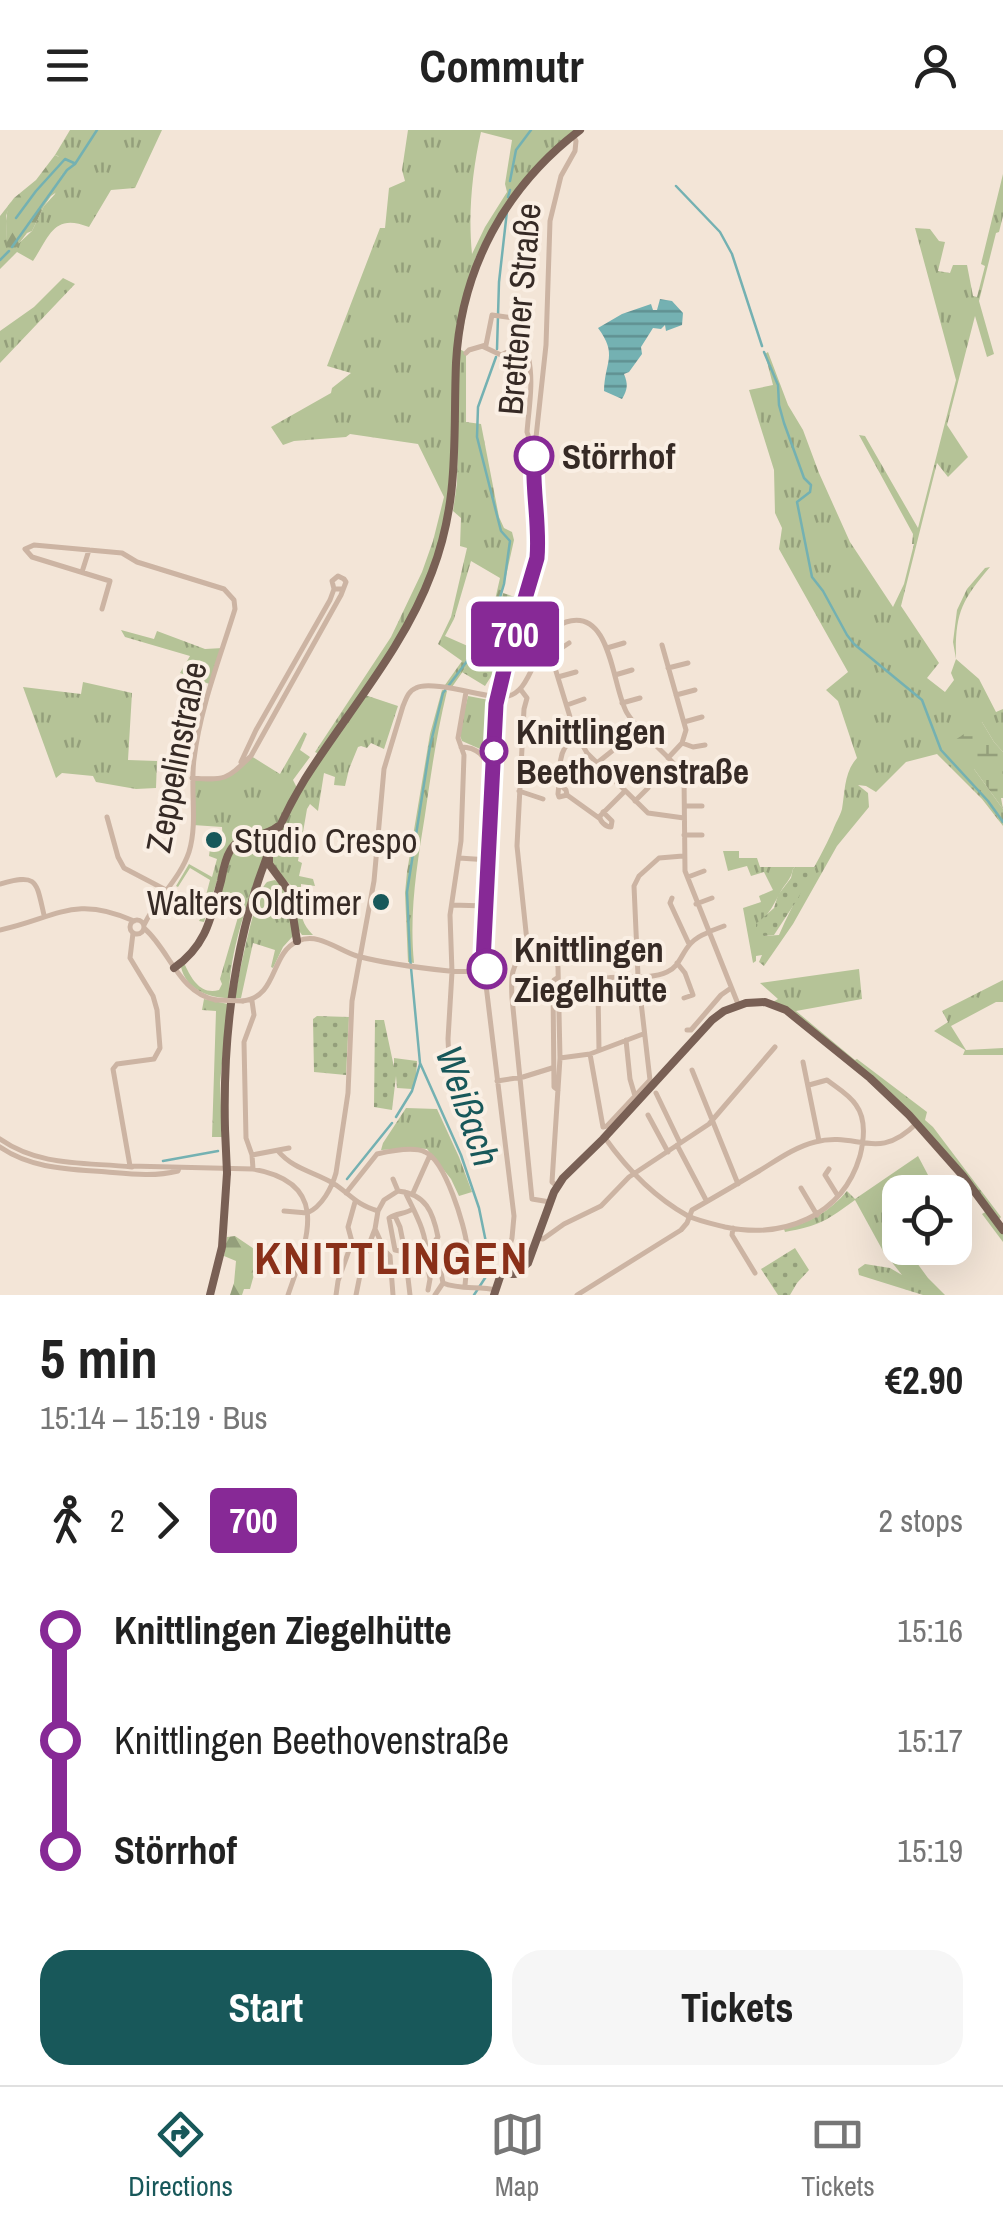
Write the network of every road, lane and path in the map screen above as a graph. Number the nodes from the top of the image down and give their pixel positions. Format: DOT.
graph roads {
  1 [pos="574,134"];
  2 [pos="553,152"];
  3 [pos="566,164"];
  4 [pos="522,345"];
  5 [pos="484,347"];
  6 [pos="466,353"];
  7 [pos="535,440"];
  8 [pos="89,550"];
  9 [pos="82,572"];
  10 [pos="334,588"];
  11 [pos="342,589"];
  12 [pos="102,609"];
  13 [pos="569,642"];
  14 [pos="624,642"];
  15 [pos="662,645"];
  16 [pos="543,648"];
  17 [pos="607,648"];
  18 [pos="551,655"];
  19 [pos="688,663"];
  20 [pos="668,668"];
  21 [pos="632,670"];
  22 [pos="576,672"];
  23 [pos="614,675"];
  24 [pos="558,677"];
  25 [pos="521,690"];
  26 [pos="695,690"];
  27 [pos="466,692"];
  28 [pos="676,695"];
  29 [pos="498,697"];
  30 [pos="640,698"];
  31 [pos="584,700"];
  32 [pos="622,703"];
  33 [pos="567,704"];
  34 [pos="702,717"];
  35 [pos="684,722"];
  36 [pos="592,727"];
  37 [pos="576,736"];
  38 [pos="682,743"];
  39 [pos="705,745"];
  40 [pos="461,747"];
  41 [pos="612,750"];
  42 [pos="668,758"];
  43 [pos="240,764"];
  44 [pos="598,765"];
  45 [pos="631,768"];
  46 [pos="494,772"];
  47 [pos="684,776"];
  48 [pos="703,776"];
  49 [pos="192,778"];
  50 [pos="588,778"];
  51 [pos="616,782"];
  52 [pos="648,788"];
  53 [pos="520,791"];
  54 [pos="625,791"];
  55 [pos="542,798"];
  56 [pos="635,801"];
  57 [pos="685,806"];
  58 [pos="702,806"];
  59 [pos="107,817"];
  60 [pos="684,818"];
  61 [pos="284,820"];
  62 [pos="684,834"];
  63 [pos="260,835"];
  64 [pos="702,835"];
  65 [pos="269,854"];
  66 [pos="683,856"];
  67 [pos="459,858"];
  68 [pos="489,860"];
  69 [pos="704,871"];
  70 [pos="686,877"];
  71 [pos="281,879"];
  72 [pos="0,884"];
  73 [pos="259,884"];
  74 [pos="166,890"];
  75 [pos="672,898"];
  76 [pos="712,898"];
  77 [pos="696,904"];
  78 [pos="452,905"];
  79 [pos="486,906"];
  80 [pos="44,915"];
  81 [pos="724,926"];
  82 [pos="138,928"];
  83 [pos="0,930"];
  84 [pos="708,932"];
  85 [pos="297,941"];
  86 [pos="689,944"];
  87 [pos="528,952"];
  88 [pos="360,956"];
  89 [pos="677,963"];
  90 [pos="174,968"];
  91 [pos="452,972"];
  92 [pos="480,972"];
  93 [pos="638,976"];
  94 [pos="558,977"];
  95 [pos="731,988"];
  96 [pos="684,998"];
  97 [pos="251,1000"];
  98 [pos="738,1004"];
  99 [pos="687,1030"];
  100 [pos="644,1034"];
  101 [pos="626,1040"];
  102 [pos="775,1048"];
  103 [pos="599,1050"];
  104 [pos="590,1054"];
  105 [pos="560,1058"];
  106 [pos="802,1062"];
  107 [pos="552,1068"];
  108 [pos="692,1070"];
  109 [pos="520,1078"];
  110 [pos="450,1080"];
  111 [pos="498,1081"];
  112 [pos="809,1085"];
  113 [pos="653,1086"];
  114 [pos="558,1090"];
  115 [pos="636,1096"];
  116 [pos="648,1115"];
  117 [pos="712,1121"];
  118 [pos="918,1124"];
  119 [pos="605,1138"];
  120 [pos="819,1141"];
  121 [pos="0,1143"];
  122 [pos="679,1144"];
  123 [pos="863,1144"];
  124 [pos="289,1148"];
  125 [pos="278,1151"];
  126 [pos="668,1152"];
  127 [pos="252,1155"];
  128 [pos="430,1155"];
  129 [pos="130,1166"];
  130 [pos="179,1168"];
  131 [pos="254,1169"];
  132 [pos="829,1169"];
  133 [pos="634,1174"];
  134 [pos="393,1179"];
  135 [pos="333,1182"];
  136 [pos="738,1184"];
  137 [pos="557,1186"];
  138 [pos="801,1188"];
  139 [pos="405,1192"];
  140 [pos="346,1193"];
  141 [pos="839,1197"];
  142 [pos="355,1202"];
  143 [pos="550,1202"];
  144 [pos="706,1202"];
  145 [pos="430,1209"];
  146 [pos="284,1211"];
  147 [pos="414,1211"];
  148 [pos="308,1213"];
  149 [pos="378,1213"];
  150 [pos="817,1215"];
  151 [pos="392,1216"];
  152 [pos="689,1216"];
  153 [pos="733,1228"];
  154 [pos="375,1230"];
  155 [pos="1003,1230"];
  156 [pos="538,1238"];
  157 [pos="435,1241"];
  158 [pos="427,1242"];
  159 [pos="406,1252"];
  160 [pos="392,1253"];
  161 [pos="426,1258"];
  162 [pos="441,1266"];
  163 [pos="502,1271"];
  164 [pos="755,1273"];
  165 [pos="443,1283"];
  166 [pos="465,1286"];
  167 [pos="456,1287"];
  168 [pos="428,1290"];
  169 [pos="495,1292"];
  170 [pos="210,1295"];
  171 [pos="288,1295"];
  172 [pos="336,1295"];
  173 [pos="356,1295"];
  174 [pos="393,1295"];
  175 [pos="410,1295"];
  176 [pos="435,1295"];
  177 [pos="451,1295"];
  178 [pos="577,1295"];
  1 -- 2 [label="main road"];
  1 -- 3 [label="street, Brettener Straße"];
  2 -- 3 [label="street"];
  2 -- 61 [label="main road"];
  3 -- 7 [label="street, Brettener Straße"];
  4 -- 5 [label="street"];
  4 -- 5 [label="street"];
  4 -- 7 [label="street"];
  5 -- 6 [label="street"];
  7 -- 29 [label="street, Brettener Straße"];
  8 -- 9 [label="street"];
  8 -- 9 [label="street"];
  8 -- 49 [label="street, Zeppelinstraße"];
  9 -- 12 [label="street"];
  10 -- 11 [label="street"];
  10 -- 11 [label="street"];
  10 -- 43 [label="street"];
  11 -- 43 [label="street"];
  13 -- 18 [label="street"];
  14 -- 17 [label="street"];
  15 -- 20 [label="street"];
  16 -- 17 [label="street"];
  16 -- 18 [label="street"];
  16 -- 25 [label="street"];
  17 -- 23 [label="street"];
  18 -- 24 [label="street"];
  19 -- 20 [label="street"];
  20 -- 28 [label="street"];
  21 -- 23 [label="street"];
  22 -- 24 [label="street"];
  23 -- 32 [label="street"];
  24 -- 33 [label="street"];
  25 -- 29 [label="street"];
  25 -- 53 [label="street"];
  26 -- 28 [label="street"];
  27 -- 29 [label="street"];
  27 -- 40 [label="street"];
  27 -- 88 [label="street"];
  28 -- 35 [label="street"];
  29 -- 46 [label="street, Brettener Straße"];
  30 -- 32 [label="street"];
  31 -- 33 [label="street"];
  32 -- 42 [label="street"];
  33 -- 37 [label="street"];
  34 -- 35 [label="street"];
  35 -- 38 [label="street"];
  36 -- 37 [label="street"];
  37 -- 44 [label="street"];
  37 -- 54 [label="street"];
  38 -- 39 [label="street"];
  38 -- 42 [label="street"];
  40 -- 46 [label="street"];
  40 -- 67 [label="street"];
  41 -- 44 [label="street"];
  42 -- 47 [label="street"];
  43 -- 49 [label="street"];
  44 -- 50 [label="street"];
  44 -- 51 [label="street"];
  45 -- 51 [label="street"];
  46 -- 68 [label="street, Brettener Straße"];
  47 -- 48 [label="street"];
  47 -- 57 [label="street"];
  49 -- 74 [label="street, Zeppelinstraße"];
  51 -- 54 [label="street"];
  52 -- 56 [label="street"];
  53 -- 55 [label="street"];
  53 -- 87 [label="street"];
  54 -- 56 [label="street"];
  56 -- 60 [label="street"];
  57 -- 58 [label="street"];
  57 -- 60 [label="street"];
  59 -- 74 [label="street"];
  60 -- 62 [label="street"];
  61 -- 63 [label="main road"];
  61 -- 65 [label="main road"];
  62 -- 64 [label="street"];
  62 -- 66 [label="street"];
  63 -- 65 [label="main road"];
  63 -- 90 [label="main road"];
  65 -- 71 [label="main road"];
  65 -- 73 [label="main road"];
  66 -- 70 [label="street"];
  66 -- 93 [label="street"];
  67 -- 68 [label="street"];
  67 -- 78 [label="street"];
  68 -- 79 [label="street, Brettener Straße"];
  69 -- 70 [label="street"];
  70 -- 77 [label="street"];
  71 -- 73 [label="main road"];
  71 -- 85 [label="main road"];
  72 -- 80 [label="street"];
  73 -- 170 [label="main road, bridge"];
  74 -- 82 [label="street, Zeppelinstraße"];
  75 -- 86 [label="street"];
  76 -- 77 [label="street"];
  77 -- 84 [label="street"];
  78 -- 79 [label="street"];
  78 -- 91 [label="street"];
  79 -- 92 [label="street, Brettener Straße"];
  80 -- 82 [label="street"];
  80 -- 83 [label="street"];
  81 -- 84 [label="street"];
  82 -- 90 [label="street"];
  82 -- 129 [label="street, Zeppelinstraße"];
  84 -- 86 [label="street"];
  84 -- 95 [label="street"];
  85 -- 88 [label="street"];
  85 -- 97 [label="street"];
  86 -- 89 [label="street"];
  87 -- 94 [label="street"];
  87 -- 109 [label="street"];
  88 -- 91 [label="street"];
  88 -- 135 [label="street"];
  89 -- 93 [label="street"];
  89 -- 96 [label="street"];
  90 -- 97 [label="street, bridge"];
  91 -- 92 [label="street"];
  91 -- 110 [label="street"];
  92 -- 111 [label="street, Brettener Straße"];
  93 -- 100 [label="street"];
  93 -- 103 [label="street"];
  94 -- 105 [label="street"];
  94 -- 107 [label="street"];
  95 -- 98 [label="street"];
  95 -- 99 [label="street"];
  97 -- 127 [label="street"];
  98 -- 113 [label="main road"];
  98 -- 118 [label="main road"];
  100 -- 101 [label="street"];
  100 -- 113 [label="street"];
  101 -- 103 [label="street"];
  101 -- 115 [label="street"];
  102 -- 117 [label="street"];
  103 -- 104 [label="street"];
  104 -- 105 [label="street"];
  104 -- 115 [label="street"];
  105 -- 114 [label="street"];
  106 -- 112 [label="street"];
  107 -- 109 [label="street"];
  107 -- 114 [label="street"];
  108 -- 117 [label="street"];
  109 -- 111 [label="street"];
  109 -- 143 [label="street"];
  111 -- 163 [label="street, Brettener Straße"];
  112 -- 120 [label="street"];
  112 -- 123 [label="street"];
  113 -- 115 [label="street"];
  113 -- 119 [label="main road"];
  113 -- 122 [label="street"];
  114 -- 137 [label="street"];
  116 -- 126 [label="street"];
  117 -- 122 [label="street"];
  117 -- 136 [label="street"];
  118 -- 123 [label="street"];
  118 -- 155 [label="main road"];
  119 -- 133 [label="street"];
  119 -- 137 [label="main road"];
  120 -- 123 [label="street"];
  120 -- 136 [label="street"];
  121 -- 129 [label="street"];
  121 -- 130 [label="street"];
  122 -- 126 [label="street"];
  122 -- 144 [label="street"];
  123 -- 141 [label="street"];
  124 -- 125 [label="street"];
  125 -- 127 [label="street"];
  125 -- 135 [label="street"];
  126 -- 133 [label="street"];
  127 -- 131 [label="street"];
  128 -- 139 [label="street"];
  128 -- 140 [label="street"];
  128 -- 166 [label="street"];
  129 -- 130 [label="street"];
  130 -- 131 [label="street"];
  131 -- 148 [label="street"];
  132 -- 141 [label="street"];
  133 -- 152 [label="street"];
  133 -- 156 [label="street"];
  134 -- 139 [label="street"];
  135 -- 140 [label="street"];
  135 -- 148 [label="street"];
  136 -- 144 [label="street"];
  137 -- 143 [label="main road"];
  138 -- 150 [label="street"];
  139 -- 145 [label="street"];
  139 -- 147 [label="street"];
  139 -- 149 [label="street"];
  140 -- 142 [label="street"];
  141 -- 150 [label="street"];
  142 -- 149 [label="street"];
  142 -- 172 [label="street"];
  143 -- 156 [label="main road"];
  144 -- 152 [label="street"];
  145 -- 147 [label="street"];
  145 -- 157 [label="street"];
  146 -- 148 [label="street"];
  147 -- 151 [label="street"];
  147 -- 158 [label="street"];
  148 -- 171 [label="street"];
  149 -- 151 [label="street"];
  149 -- 154 [label="street"];
  150 -- 153 [label="street"];
  151 -- 159 [label="street"];
  151 -- 160 [label="street"];
  152 -- 153 [label="street"];
  152 -- 178 [label="street"];
  153 -- 164 [label="street"];
  154 -- 160 [label="street"];
  154 -- 173 [label="street"];
  156 -- 163 [label="main road"];
  157 -- 158 [label="street"];
  157 -- 162 [label="street"];
  158 -- 161 [label="street"];
  159 -- 160 [label="street"];
  159 -- 161 [label="street"];
  159 -- 175 [label="street"];
  160 -- 174 [label="street"];
  161 -- 162 [label="street"];
  161 -- 168 [label="street"];
  162 -- 165 [label="street"];
  163 -- 169 [label="main road, Brettener Straße"];
  165 -- 167 [label="street"];
  165 -- 176 [label="street"];
  166 -- 167 [label="street"];
  166 -- 169 [label="street"];
  167 -- 177 [label="street"];
}
